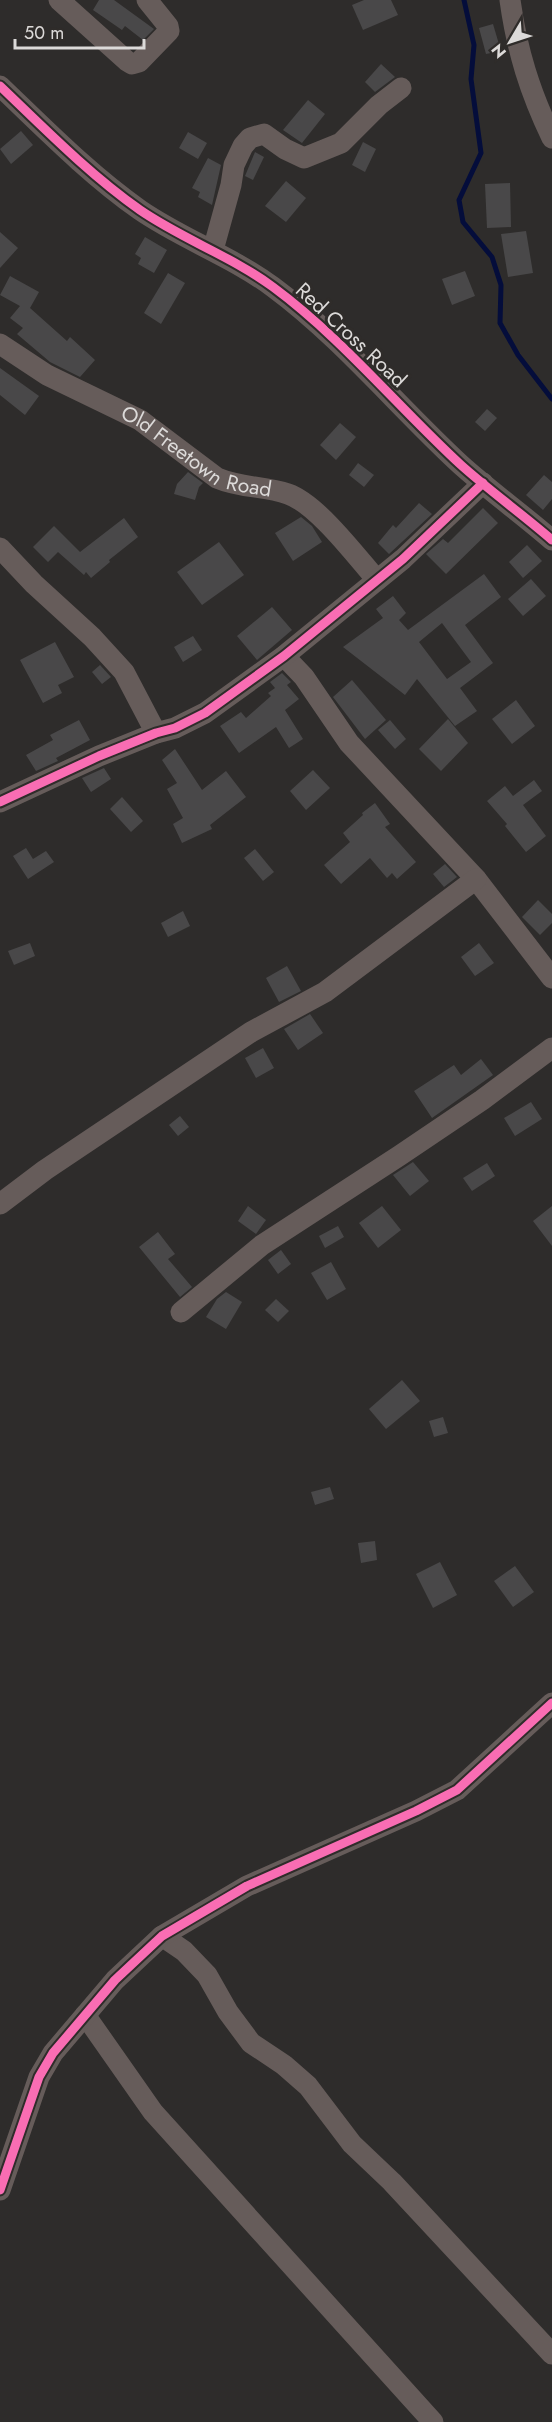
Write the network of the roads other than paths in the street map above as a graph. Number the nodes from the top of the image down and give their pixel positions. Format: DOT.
graph roads {
  1 [pos="59,0"];
  2 [pos="147,0"];
  3 [pos="510,0"];
  4 [pos="0,87"];
  5 [pos="401,88"];
  6 [pos="552,136"];
  7 [pos="213,250"];
  8 [pos="0,344"];
  9 [pos="483,483"];
  10 [pos="552,540"];
  11 [pos="0,548"];
  12 [pos="378,580"];
  13 [pos="284,656"];
  14 [pos="156,733"];
  15 [pos="4,794"];
  16 [pos="476,879"];
  17 [pos="552,978"];
  18 [pos="552,1048"];
  19 [pos="0,1204"];
  20 [pos="181,1312"];
  21 [pos="552,1703"];
  22 [pos="162,1936"];
  23 [pos="85,2015"];
  24 [pos="0,2190"];
  25 [pos="552,2354"];
  26 [pos="433,2422"];
  1 -- 2 [label="street"];
  3 -- 6 [label="street"];
  4 -- 7 [label="street, Red Cross Road"];
  5 -- 7 [label="street"];
  7 -- 9 [label="street, Red Cross Road"];
  8 -- 12 [label="street, Old Freetown Road"];
  9 -- 10 [label="street, Red Cross Road"];
  9 -- 12 [label="street"];
  11 -- 14 [label="street"];
  12 -- 13 [label="street"];
  13 -- 14 [label="street"];
  13 -- 16 [label="street"];
  14 -- 15 [label="street"];
  16 -- 17 [label="street"];
  16 -- 19 [label="street"];
  18 -- 20 [label="street"];
  21 -- 22 [label="street"];
  22 -- 23 [label="street"];
  22 -- 25 [label="street"];
  23 -- 24 [label="street"];
  23 -- 26 [label="street"];
}
